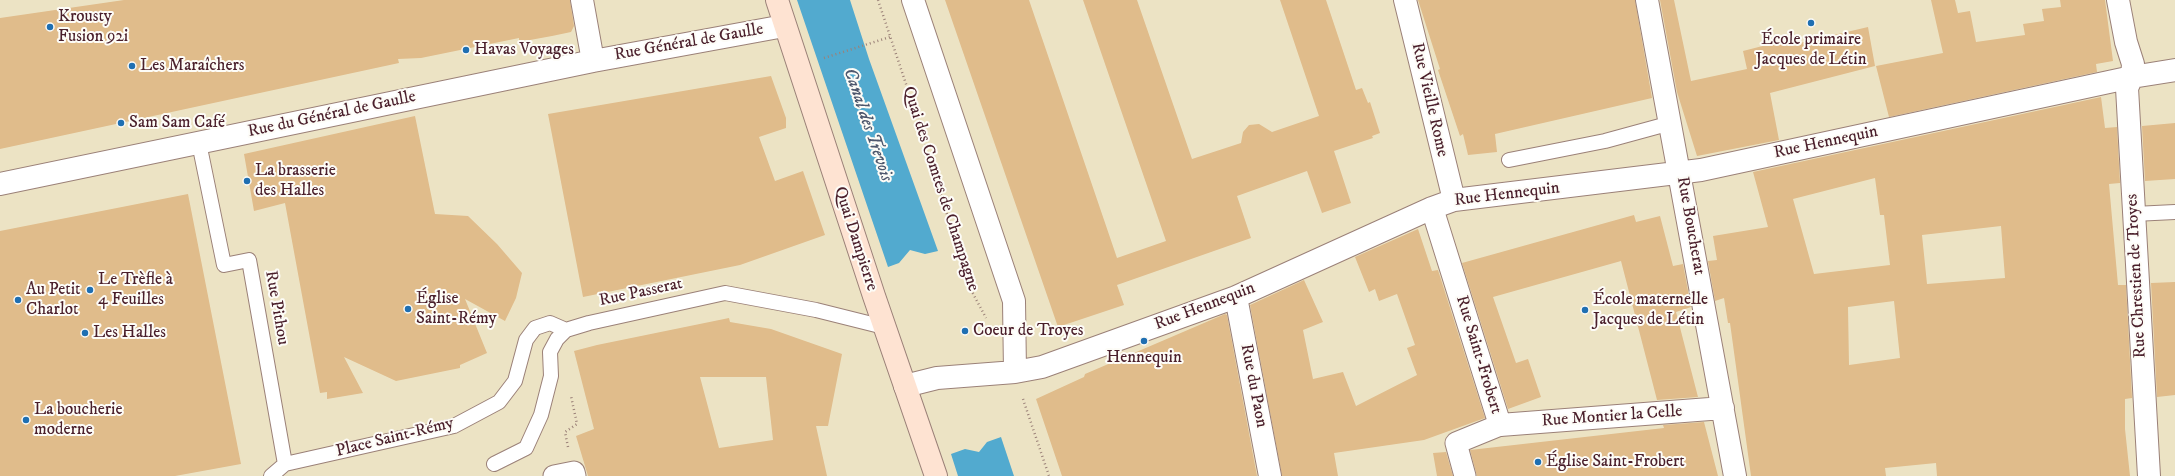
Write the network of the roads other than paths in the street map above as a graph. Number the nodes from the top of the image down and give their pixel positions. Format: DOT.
graph roads {
  1 [pos="582,0"];
  2 [pos="777,0"];
  3 [pos="913,0"];
  4 [pos="1405,0"];
  5 [pos="1647,0"];
  6 [pos="2118,0"];
  7 [pos="784,26"];
  8 [pos="593,60"];
  9 [pos="2175,70"];
  10 [pos="2132,77"];
  11 [pos="1671,123"];
  12 [pos="199,143"];
  13 [pos="1509,160"];
  14 [pos="1680,173"];
  15 [pos="0,184"];
  16 [pos="1454,200"];
  17 [pos="1432,208"];
  18 [pos="2175,212"];
  19 [pos="2134,214"];
  20 [pos="1236,297"];
  21 [pos="884,327"];
  22 [pos="566,330"];
  23 [pos="1015,372"];
  24 [pos="905,386"];
  25 [pos="1723,408"];
  26 [pos="1500,425"];
  27 [pos="285,464"];
  28 [pos="494,464"];
  29 [pos="271,476"];
  30 [pos="936,476"];
  31 [pos="1270,476"];
  32 [pos="1465,476"];
  33 [pos="1735,476"];
  34 [pos="2149,476"];
  1 -- 8 [label="street"];
  2 -- 7 [label="main road, Quai Dampierre"];
  3 -- 23 [label="street, Quai des Comtes de Champagne"];
  4 -- 16 [label="street, Rue Vieille Rome"];
  5 -- 11 [label="street, Rue Boucherat"];
  6 -- 10 [label="street, Rue Chrestien de Troyes"];
  7 -- 8 [label="street, Rue Général de Gaulle"];
  7 -- 21 [label="main road, Quai Dampierre"];
  8 -- 12 [label="street, Rue du Général de Gaulle"];
  9 -- 10 [label="street, Rue Hennequin"];
  10 -- 14 [label="street, Rue Hennequin"];
  10 -- 19 [label="street, Rue Chrestien de Troyes"];
  11 -- 13 [label="lane"];
  11 -- 14 [label="street, Rue Boucherat"];
  12 -- 15 [label="street, Rue du Général de Gaulle"];
  12 -- 27 [label="lane, Rue Pithou"];
  14 -- 16 [label="street, Rue Hennequin"];
  14 -- 25 [label="street, Rue Boucherat"];
  16 -- 17 [label="street, Rue Hennequin"];
  17 -- 20 [label="street, Rue Hennequin"];
  17 -- 26 [label="street, Rue Saint-Frobert"];
  18 -- 19 [label="lane"];
  19 -- 34 [label="street, Rue Chrestien de Troyes"];
  20 -- 23 [label="street, Rue Hennequin"];
  20 -- 31 [label="street, Rue du Paon"];
  21 -- 22 [label="lane, Rue Passerat"];
  21 -- 24 [label="main road, Quai Dampierre"];
  22 -- 27 [label="lane, Place Saint-Rémy"];
  22 -- 28 [label="lane"];
  23 -- 24 [label="street, Rue Hennequin"];
  24 -- 30 [label="main road, Quai Dampierre"];
  25 -- 26 [label="street, Rue Montier la Celle"];
  25 -- 33 [label="street, Rue Boucherat"];
  26 -- 32 [label="street, Rue Saint-Frobert"];
  27 -- 29 [label="lane, Place Saint-Rémy"];
}
